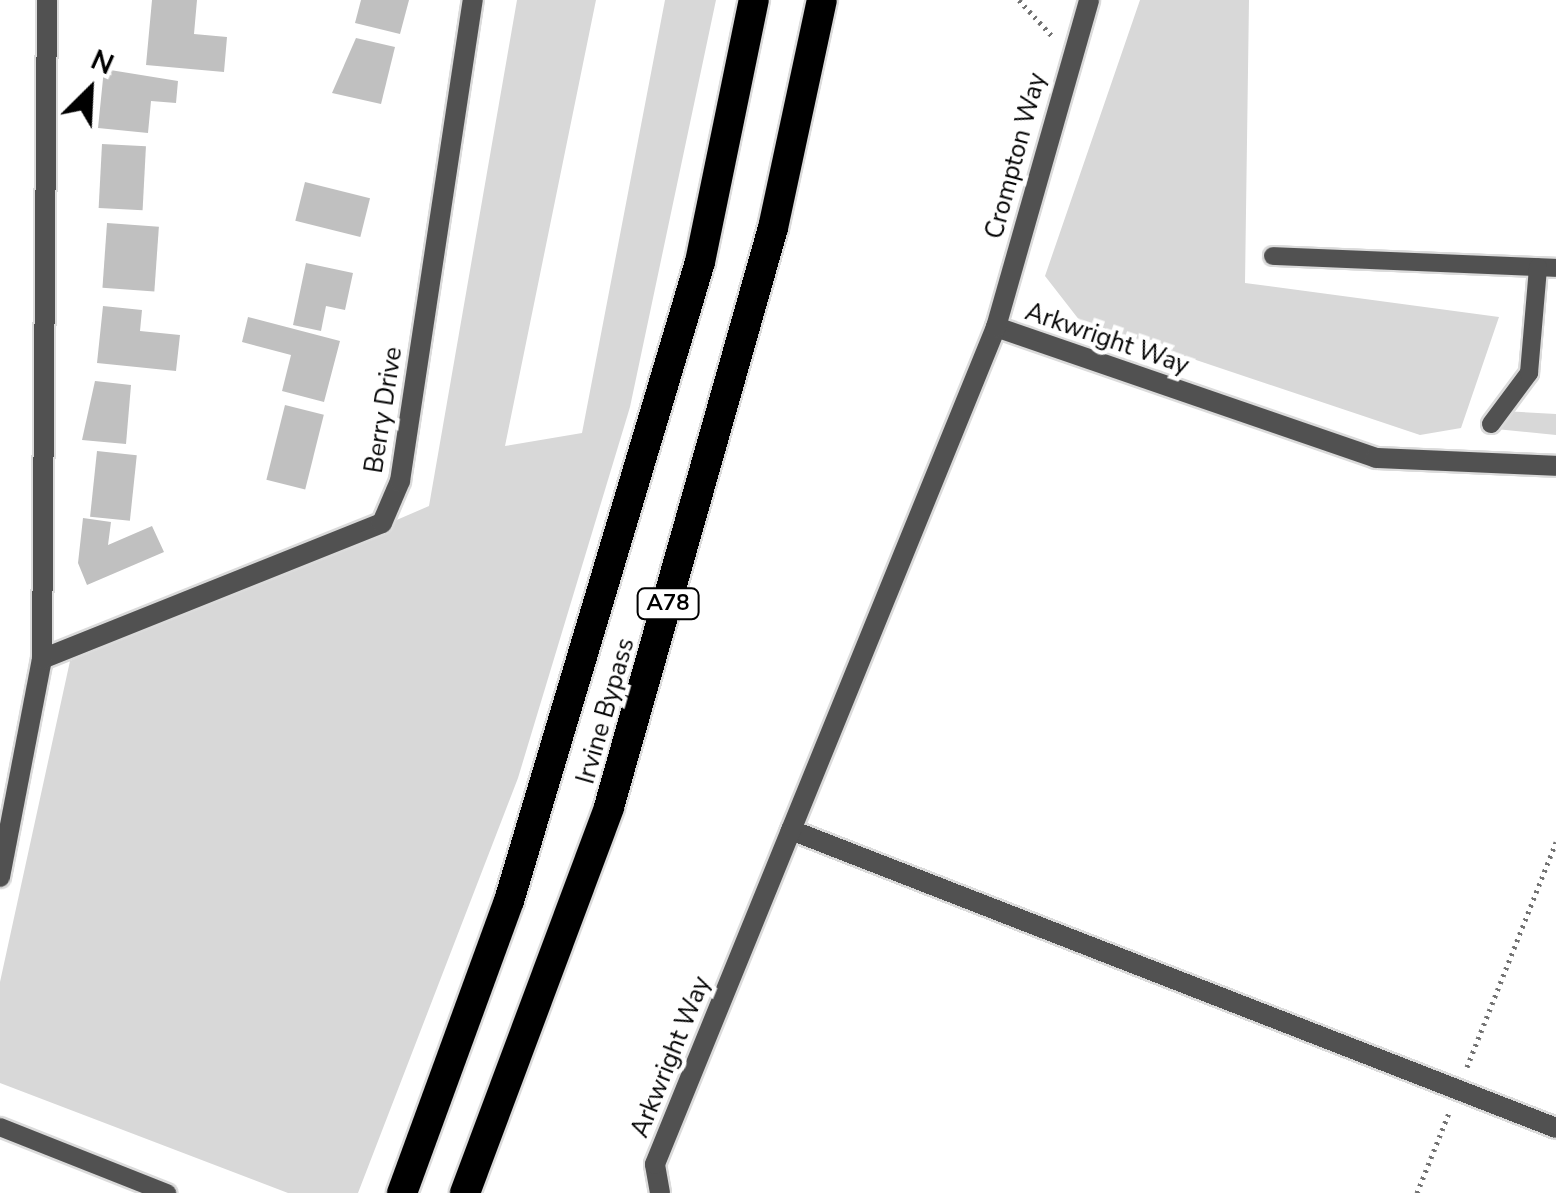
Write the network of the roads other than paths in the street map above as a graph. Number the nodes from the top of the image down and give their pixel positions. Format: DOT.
graph roads {
  1 [pos="47,0"];
  2 [pos="472,0"];
  3 [pos="754,0"];
  4 [pos="822,0"];
  5 [pos="1089,0"];
  6 [pos="1273,256"];
  7 [pos="1547,267"];
  8 [pos="996,327"];
  9 [pos="1492,424"];
  10 [pos="1556,466"];
  11 [pos="42,659"];
  12 [pos="790,830"];
  13 [pos="0,877"];
  14 [pos="0,1127"];
  15 [pos="1556,1128"];
  16 [pos="167,1193"];
  17 [pos="402,1193"];
  18 [pos="465,1193"];
  19 [pos="660,1193"];
  1 -- 11 [label="street"];
  2 -- 11 [label="street, Berry Drive"];
  3 -- 17 [label="highway, Irvine Bypass / A78"];
  4 -- 18 [label="highway, Irvine Bypass / A78"];
  5 -- 8 [label="street, Crompton Way"];
  6 -- 7 [label="lane"];
  7 -- 9 [label="lane"];
  8 -- 10 [label="street, Arkwright Way"];
  8 -- 12 [label="street, Arkwright Way"];
  11 -- 13 [label="street"];
  12 -- 15 [label="street"];
  12 -- 19 [label="street, Arkwright Way"];
  14 -- 16 [label="lane"];
}
